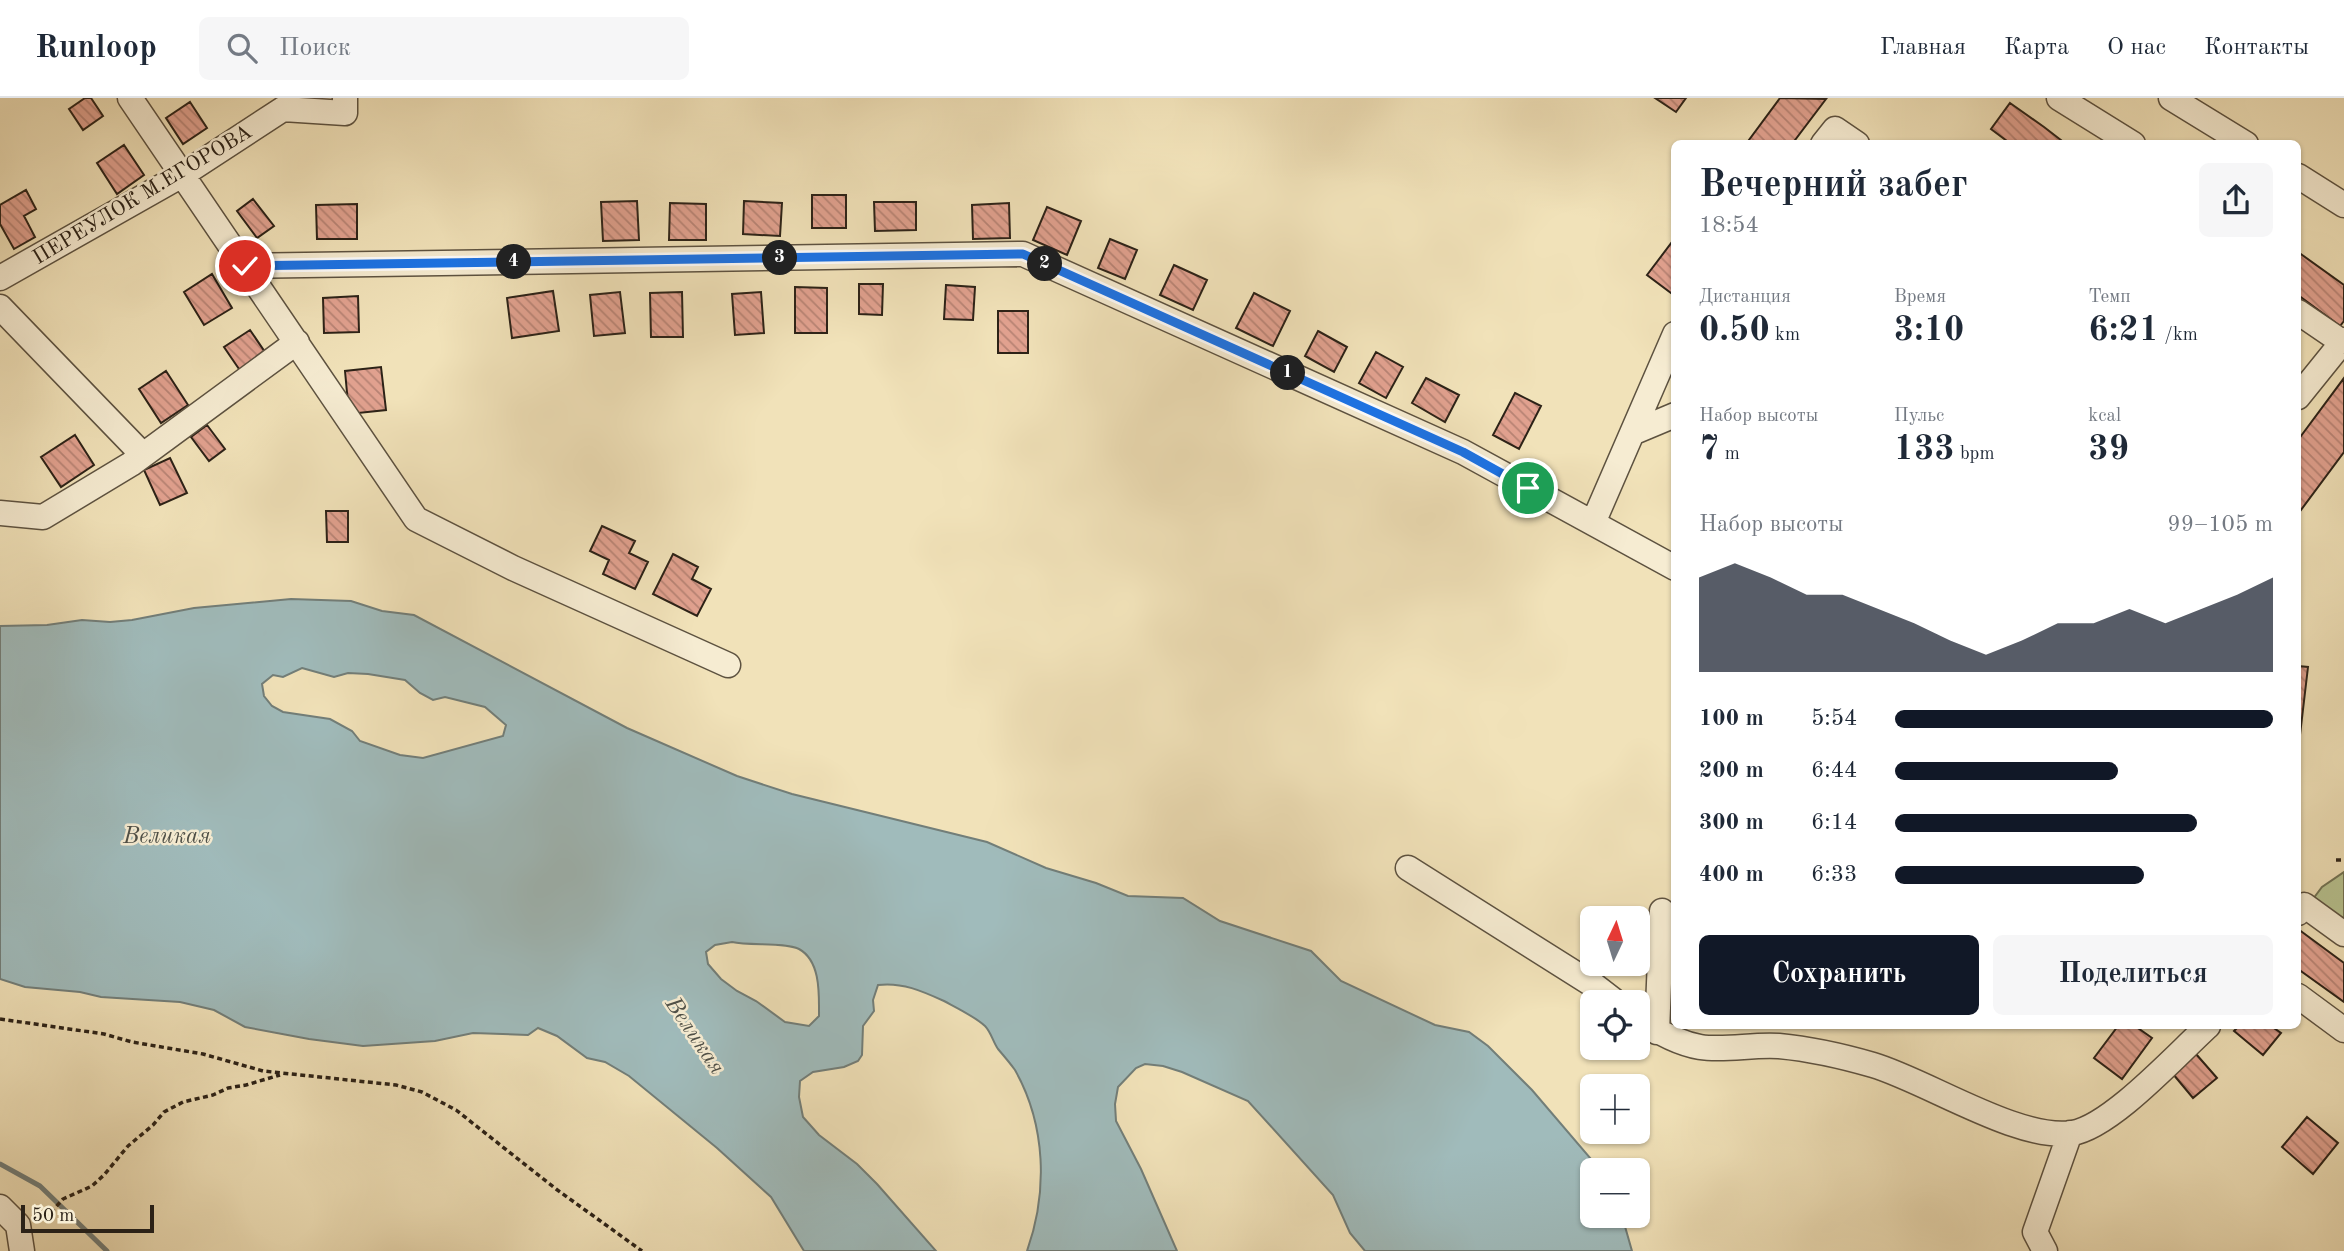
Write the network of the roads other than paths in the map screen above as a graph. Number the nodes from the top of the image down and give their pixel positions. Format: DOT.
graph roads {
  1 [pos="130,98"];
  2 [pos="345,98"];
  3 [pos="2059,98"];
  4 [pos="2171,98"];
  5 [pos="280,103"];
  6 [pos="2216,136"];
  7 [pos="1826,140"];
  8 [pos="1851,140"];
  9 [pos="2127,140"];
  10 [pos="182,175"];
  11 [pos="2301,178"];
  12 [pos="2344,205"];
  13 [pos="245,266"];
  14 [pos="0,278"];
  15 [pos="0,307"];
  16 [pos="2301,314"];
  17 [pos="2343,341"];
  18 [pos="297,342"];
  19 [pos="1671,343"];
  20 [pos="2301,393"];
  21 [pos="1671,417"];
  22 [pos="1632,433"];
  23 [pos="143,455"];
  24 [pos="0,513"];
  25 [pos="1593,523"];
  26 [pos="1671,566"];
  27 [pos="728,664"];
  28 [pos="1408,868"];
  29 [pos="2301,907"];
  30 [pos="1662,911"];
  31 [pos="2344,934"];
  32 [pos="1600,990"];
  33 [pos="2301,998"];
  34 [pos="1650,1002"];
  35 [pos="1650,1026"];
  36 [pos="2205,1029"];
  37 [pos="2344,1030"];
  38 [pos="2070,1133"];
  39 [pos="0,1207"];
  40 [pos="22,1251"];
  41 [pos="2045,1251"];
  1 -- 10 [label="street"];
  2 -- 5 [label="street"];
  3 -- 9 [label="street"];
  4 -- 6 [label="street"];
  5 -- 10 [label="street, ПЕРЕУЛОК М.ЕГОРОВА"];
  7 -- 8 [label="street"];
  10 -- 13 [label="street"];
  10 -- 14 [label="street, ПЕРЕУЛОК М.ЕГОРОВА"];
  11 -- 12 [label="street"];
  13 -- 18 [label="street"];
  13 -- 25 [label="street"];
  15 -- 23 [label="street"];
  16 -- 17 [label="street"];
  17 -- 20 [label="street"];
  18 -- 23 [label="street"];
  18 -- 27 [label="street"];
  19 -- 22 [label="street"];
  21 -- 22 [label="street"];
  22 -- 25 [label="street"];
  23 -- 24 [label="street"];
  25 -- 26 [label="street"];
  28 -- 32 [label="street"];
  29 -- 31 [label="street"];
  30 -- 34 [label="street"];
  33 -- 37 [label="street"];
  35 -- 38 [label="street"];
  36 -- 38 [label="street"];
  38 -- 41 [label="street"];
  39 -- 40 [label="street"];
}
